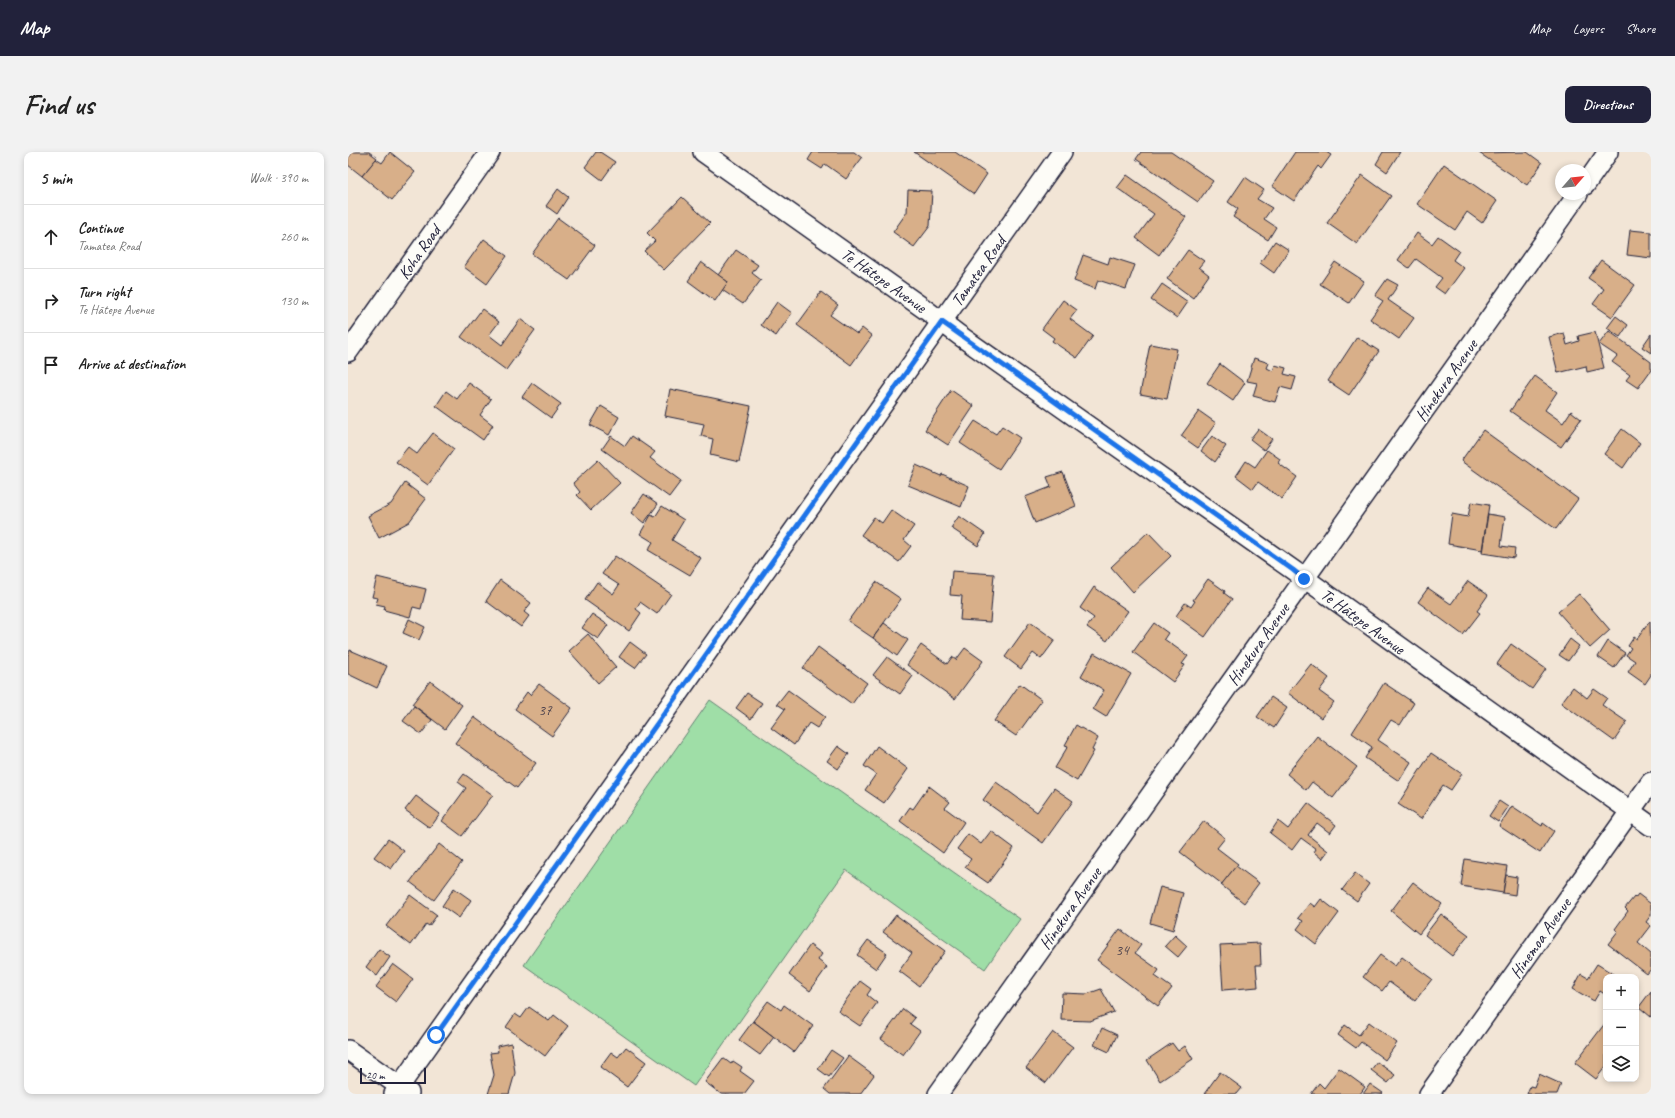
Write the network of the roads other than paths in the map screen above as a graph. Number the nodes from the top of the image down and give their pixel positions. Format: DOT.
graph roads {
  1 [pos="490,152"];
  2 [pos="703,152"];
  3 [pos="1062,152"];
  4 [pos="1608,152"];
  5 [pos="1591,176"];
  6 [pos="1574,200"];
  7 [pos="942,322"];
  8 [pos="348,352"];
  9 [pos="1304,579"];
  10 [pos="1651,782"];
  11 [pos="1630,812"];
  12 [pos="1651,826"];
  13 [pos="348,1050"];
  14 [pos="402,1092"];
  15 [pos="938,1094"];
  16 [pos="1429,1094"];
  1 -- 8 [label="street, Koha Road"];
  2 -- 7 [label="street, Te Hātepe Avenue"];
  3 -- 7 [label="street, Tamatea Road"];
  4 -- 5 [label="street"];
  6 -- 9 [label="street, Hinekura Avenue"];
  7 -- 9 [label="street, Te Hātepe Avenue"];
  7 -- 14 [label="street, Tamatea Road"];
  9 -- 11 [label="street, Te Hātepe Avenue"];
  9 -- 15 [label="street, Hinekura Avenue"];
  10 -- 11 [label="street, Hinemoa Avenue"];
  11 -- 12 [label="street, Te Hātepe Avenue"];
  11 -- 16 [label="street, Hinemoa Avenue"];
  13 -- 14 [label="street"];
}
